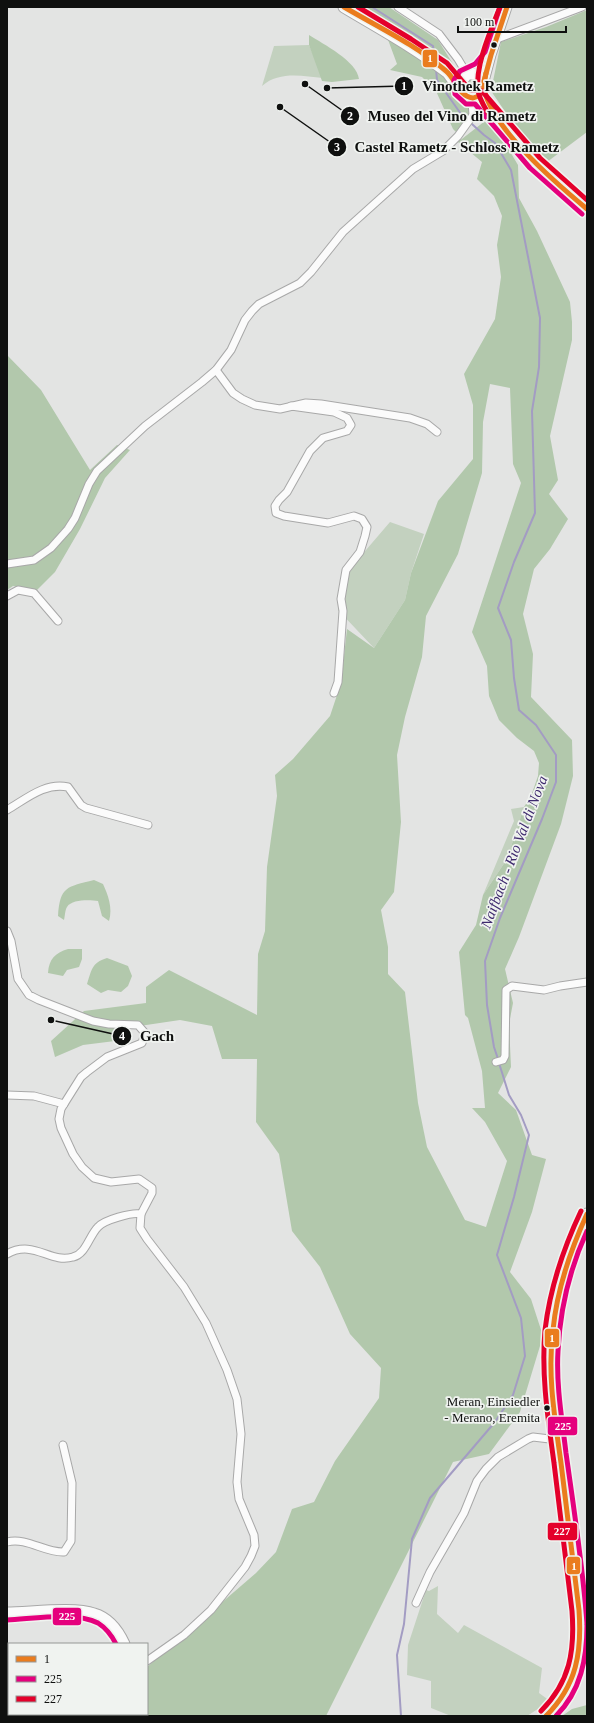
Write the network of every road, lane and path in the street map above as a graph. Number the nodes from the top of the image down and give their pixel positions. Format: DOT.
graph roads {
  1 [pos="344,7"];
  2 [pos="398,7"];
  3 [pos="507,7"];
  4 [pos="582,7"];
  5 [pos="496,39"];
  6 [pos="491,55"];
  7 [pos="446,72"];
  8 [pos="468,75"];
  9 [pos="482,89"];
  10 [pos="463,94"];
  11 [pos="476,113"];
  12 [pos="495,115"];
  13 [pos="587,210"];
  14 [pos="216,370"];
  15 [pos="291,406"];
  16 [pos="437,432"];
  17 [pos="7,564"];
  18 [pos="7,596"];
  19 [pos="58,621"];
  20 [pos="334,693"];
  21 [pos="7,810"];
  22 [pos="148,825"];
  23 [pos="7,931"];
  24 [pos="587,982"];
  25 [pos="499,1062"];
  26 [pos="7,1095"];
  27 [pos="64,1104"];
  28 [pos="141,1214"];
  29 [pos="587,1214"];
  30 [pos="7,1254"];
  31 [pos="558,1440"];
  32 [pos="63,1445"];
  33 [pos="7,1542"];
  34 [pos="416,1603"];
  35 [pos="7,1613"];
  36 [pos="124,1643"];
  37 [pos="148,1660"];
  38 [pos="546,1716"];
  1 -- 7 [label="main road"];
  2 -- 8 [label="street"];
  3 -- 5 [label="street"];
  4 -- 5 [label="street"];
  5 -- 6 [label="street"];
  6 -- 8 [label="street"];
  6 -- 9 [label="street"];
  7 -- 8 [label="main road"];
  7 -- 10 [label="main road"];
  8 -- 9 [label="main road"];
  8 -- 10 [label="main road"];
  9 -- 10 [label="main road"];
  9 -- 11 [label="street"];
  9 -- 12 [label="main road"];
  10 -- 11 [label="street"];
  11 -- 12 [label="street"];
  11 -- 14 [label="street"];
  12 -- 13 [label="main road"];
  14 -- 15 [label="street"];
  14 -- 17 [label="street"];
  15 -- 16 [label="street"];
  15 -- 20 [label="street"];
  18 -- 19 [label="street"];
  21 -- 22 [label="street"];
  23 -- 27 [label="street"];
  24 -- 25 [label="street"];
  26 -- 27 [label="street"];
  27 -- 28 [label="street"];
  28 -- 30 [label="street"];
  28 -- 37 [label="street"];
  29 -- 31 [label="main road"];
  31 -- 34 [label="street"];
  31 -- 38 [label="main road"];
  32 -- 33 [label="street"];
  35 -- 36 [label="main road"];
}
